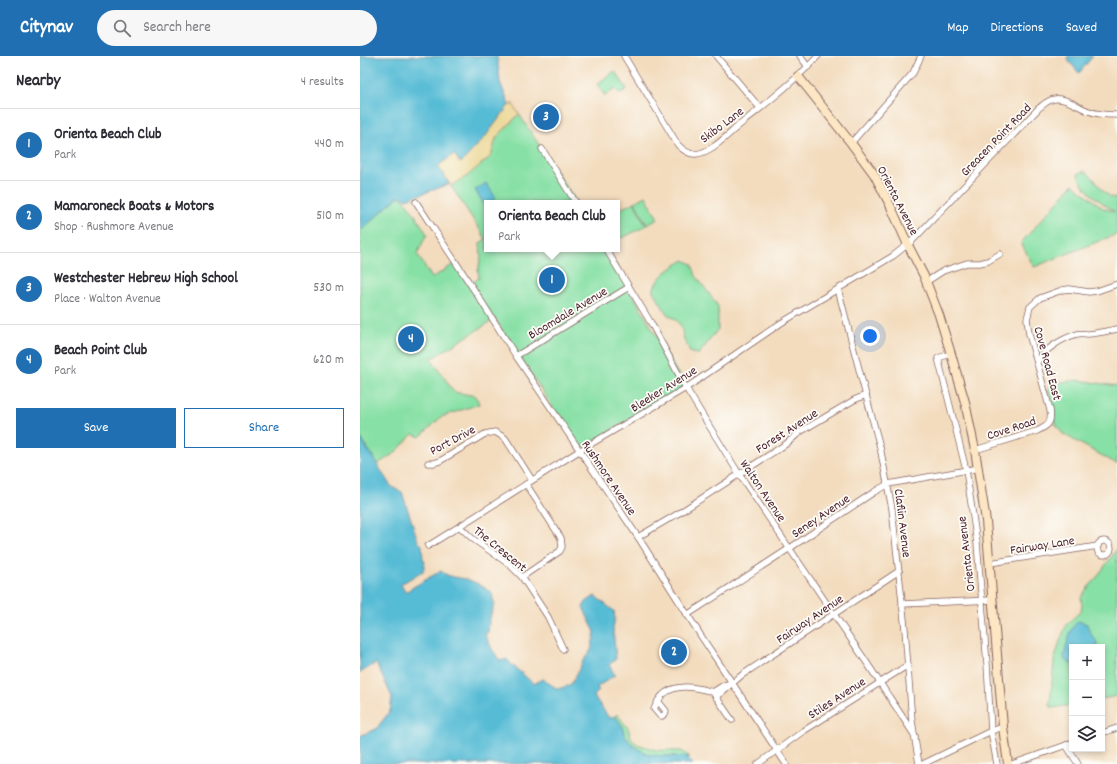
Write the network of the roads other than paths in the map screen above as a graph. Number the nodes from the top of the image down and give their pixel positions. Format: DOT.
graph roads {
  1 [pos="624,56"];
  2 [pos="716,56"];
  3 [pos="800,56"];
  4 [pos="818,56"];
  5 [pos="921,56"];
  6 [pos="808,67"];
  7 [pos="798,76"];
  8 [pos="760,108"];
  9 [pos="1117,115"];
  10 [pos="851,143"];
  11 [pos="542,149"];
  12 [pos="574,200"];
  13 [pos="416,202"];
  14 [pos="908,245"];
  15 [pos="608,252"];
  16 [pos="1000,254"];
  17 [pos="926,282"];
  18 [pos="1117,284"];
  19 [pos="629,287"];
  20 [pos="838,289"];
  21 [pos="1117,330"];
  22 [pos="951,354"];
  23 [pos="516,356"];
  24 [pos="1037,362"];
  25 [pos="686,388"];
  26 [pos="866,395"];
  27 [pos="1050,420"];
  28 [pos="975,450"];
  29 [pos="579,451"];
  30 [pos="428,463"];
  31 [pos="979,468"];
  32 [pos="966,470"];
  33 [pos="739,474"];
  34 [pos="532,480"];
  35 [pos="526,484"];
  36 [pos="888,484"];
  37 [pos="460,527"];
  38 [pos="638,537"];
  39 [pos="428,546"];
  40 [pos="1098,546"];
  41 [pos="790,548"];
  42 [pos="990,563"];
  43 [pos="899,571"];
  44 [pos="522,577"];
  45 [pos="982,600"];
  46 [pos="992,600"];
  47 [pos="902,604"];
  48 [pos="687,615"];
  49 [pos="834,615"];
  50 [pos="563,649"];
  51 [pos="998,663"];
  52 [pos="987,664"];
  53 [pos="908,665"];
  54 [pos="879,682"];
  55 [pos="732,683"];
  56 [pos="715,694"];
  57 [pos="658,701"];
  58 [pos="732,720"];
  59 [pos="1003,727"];
  60 [pos="1117,728"];
  61 [pos="991,731"];
  62 [pos="1105,732"];
  63 [pos="915,736"];
  64 [pos="1069,744"];
  65 [pos="1066,745"];
  66 [pos="777,750"];
  67 [pos="758,764"];
  68 [pos="786,764"];
  69 [pos="919,764"];
  70 [pos="923,764"];
  71 [pos="997,764"];
  72 [pos="1008,764"];
  73 [pos="1012,764"];
  74 [pos="1078,764"];
  1 -- 8 [label="street, Skibo Lane"];
  2 -- 8 [label="street"];
  3 -- 6 [label="street"];
  4 -- 6 [label="street"];
  5 -- 10 [label="street"];
  6 -- 7 [label="street"];
  7 -- 8 [label="street, Skibo Lane"];
  7 -- 10 [label="street, Orienta Avenue"];
  9 -- 14 [label="street, Greacen Point Road"];
  10 -- 14 [label="street, Orienta Avenue"];
  11 -- 12 [label="street"];
  13 -- 23 [label="street, Rushmore Avenue"];
  14 -- 17 [label="street, Orienta Avenue"];
  14 -- 20 [label="street, Bleeker Avenue"];
  15 -- 19 [label="street, Walton Avenue"];
  16 -- 17 [label="street"];
  17 -- 22 [label="street, Orienta Avenue"];
  18 -- 24 [label="street, Cove Road East"];
  19 -- 23 [label="street, Bloomdale Avenue"];
  19 -- 25 [label="street, Walton Avenue"];
  20 -- 25 [label="street, Bleeker Avenue"];
  20 -- 26 [label="street, Claflin Avenue"];
  21 -- 24 [label="street"];
  22 -- 28 [label="street, Orienta Avenue"];
  22 -- 32 [label="street, Orienta Avenue"];
  23 -- 29 [label="street, Rushmore Avenue"];
  24 -- 27 [label="street, Cove Road East"];
  25 -- 29 [label="street, Bleeker Avenue"];
  25 -- 33 [label="street, Walton Avenue"];
  26 -- 33 [label="street, Forest Avenue"];
  26 -- 36 [label="street, Claflin Avenue"];
  27 -- 28 [label="street, Cove Road"];
  28 -- 31 [label="street, Orienta Avenue"];
  29 -- 34 [label="street, Bleeker Avenue"];
  29 -- 38 [label="street, Rushmore Avenue"];
  30 -- 34 [label="street, Port Drive"];
  31 -- 32 [label="street, Seney Avenue"];
  31 -- 42 [label="street, Orienta Avenue"];
  32 -- 36 [label="street, Seney Avenue"];
  32 -- 45 [label="street, Orienta Avenue"];
  33 -- 38 [label="street, Forest Avenue"];
  33 -- 41 [label="street, Walton Avenue"];
  34 -- 35 [label="street, Bleeker Avenue"];
  35 -- 37 [label="street, Bleeker Avenue"];
  35 -- 44 [label="street"];
  36 -- 41 [label="street, Seney Avenue"];
  36 -- 43 [label="street, Claflin Avenue"];
  37 -- 39 [label="street, Bleeker Avenue"];
  37 -- 44 [label="street, The Crescent"];
  38 -- 48 [label="street, Rushmore Avenue"];
  40 -- 42 [label="street, Fairway Lane"];
  41 -- 48 [label="street, Seney Avenue"];
  41 -- 49 [label="street, Walton Avenue"];
  42 -- 46 [label="street, Orienta Avenue"];
  43 -- 47 [label="street, Claflin Avenue"];
  43 -- 49 [label="street, Fairway Avenue"];
  44 -- 50 [label="street, The Crescent"];
  45 -- 46 [label="street"];
  45 -- 47 [label="street"];
  45 -- 52 [label="street, Orienta Avenue"];
  46 -- 51 [label="street, Orienta Avenue"];
  47 -- 53 [label="street, Claflin Avenue"];
  48 -- 55 [label="street, Rushmore Avenue"];
  49 -- 54 [label="street, Walton Avenue"];
  49 -- 55 [label="street, Fairway Avenue"];
  51 -- 52 [label="street"];
  51 -- 59 [label="street, Orienta Avenue"];
  52 -- 61 [label="street, Orienta Avenue"];
  53 -- 54 [label="street, Stiles Avenue"];
  53 -- 63 [label="street, Claflin Avenue"];
  54 -- 63 [label="street, Walton Avenue"];
  54 -- 66 [label="street, Stiles Avenue"];
  55 -- 56 [label="street, Fairway Avenue"];
  55 -- 66 [label="street, Rushmore Avenue"];
  56 -- 57 [label="street"];
  56 -- 58 [label="street"];
  59 -- 61 [label="street"];
  59 -- 72 [label="street, Orienta Avenue"];
  60 -- 62 [label="street"];
  61 -- 70 [label="street"];
  61 -- 71 [label="street, Orienta Avenue"];
  63 -- 69 [label="street, Claflin Avenue"];
  64 -- 65 [label="street"];
  65 -- 73 [label="street"];
  65 -- 74 [label="street"];
  66 -- 67 [label="street, Stiles Avenue"];
  66 -- 68 [label="street, Rushmore Avenue"];
}
